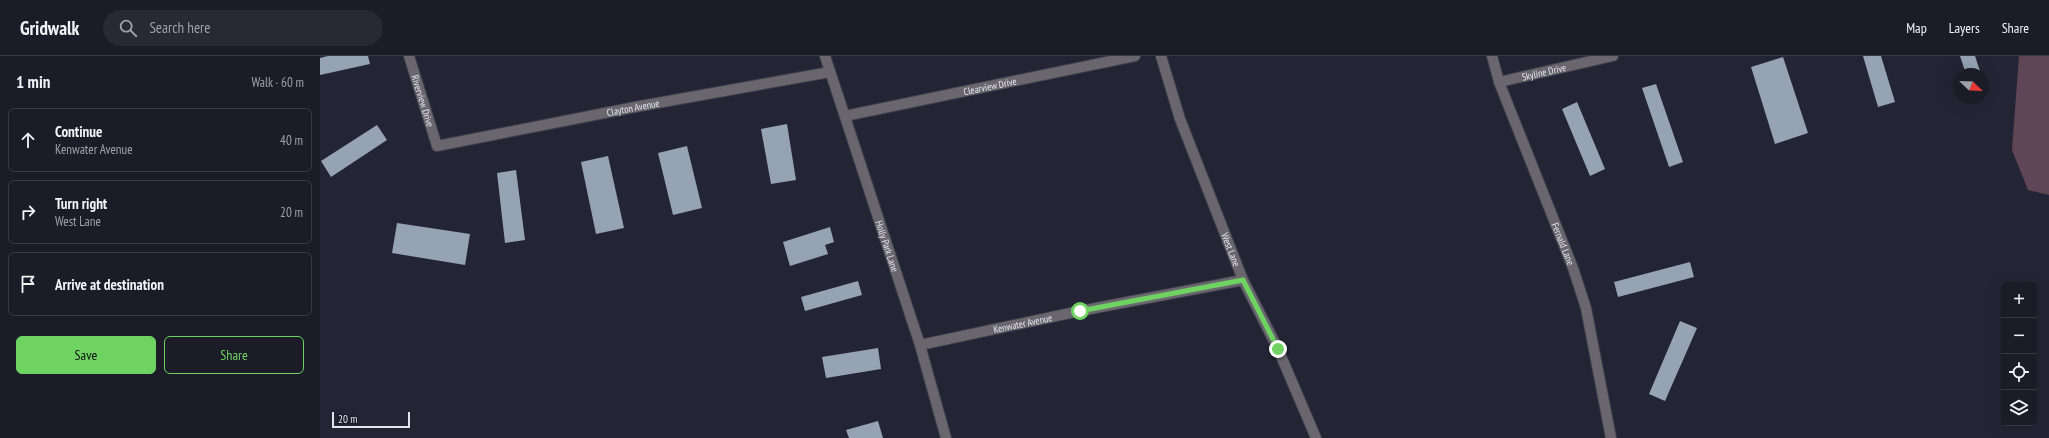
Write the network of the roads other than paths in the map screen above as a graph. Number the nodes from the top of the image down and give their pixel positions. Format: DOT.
graph roads {
  1 [pos="409,56"];
  2 [pos="825,56"];
  3 [pos="1135,56"];
  4 [pos="1161,56"];
  5 [pos="1492,56"];
  6 [pos="1612,56"];
  7 [pos="830,72"];
  8 [pos="1499,82"];
  9 [pos="845,116"];
  10 [pos="436,146"];
  11 [pos="1243,280"];
  12 [pos="920,345"];
  13 [pos="946,438"];
  14 [pos="1316,438"];
  15 [pos="1611,438"];
  1 -- 10 [label="street, Riverview Drive"];
  2 -- 7 [label="street, Holly Park Lane"];
  3 -- 9 [label="street, Clearview Drive"];
  4 -- 11 [label="street, West Lane"];
  5 -- 8 [label="street, Fernald Lane"];
  6 -- 8 [label="street, Skyline Drive"];
  7 -- 9 [label="street, Holly Park Lane"];
  7 -- 10 [label="street, Clayton Avenue"];
  8 -- 15 [label="street, Fernald Lane"];
  9 -- 12 [label="street, Holly Park Lane"];
  11 -- 12 [label="street, Kenwater Avenue"];
  11 -- 14 [label="street, West Lane"];
  12 -- 13 [label="street, Holly Park Lane"];
}
